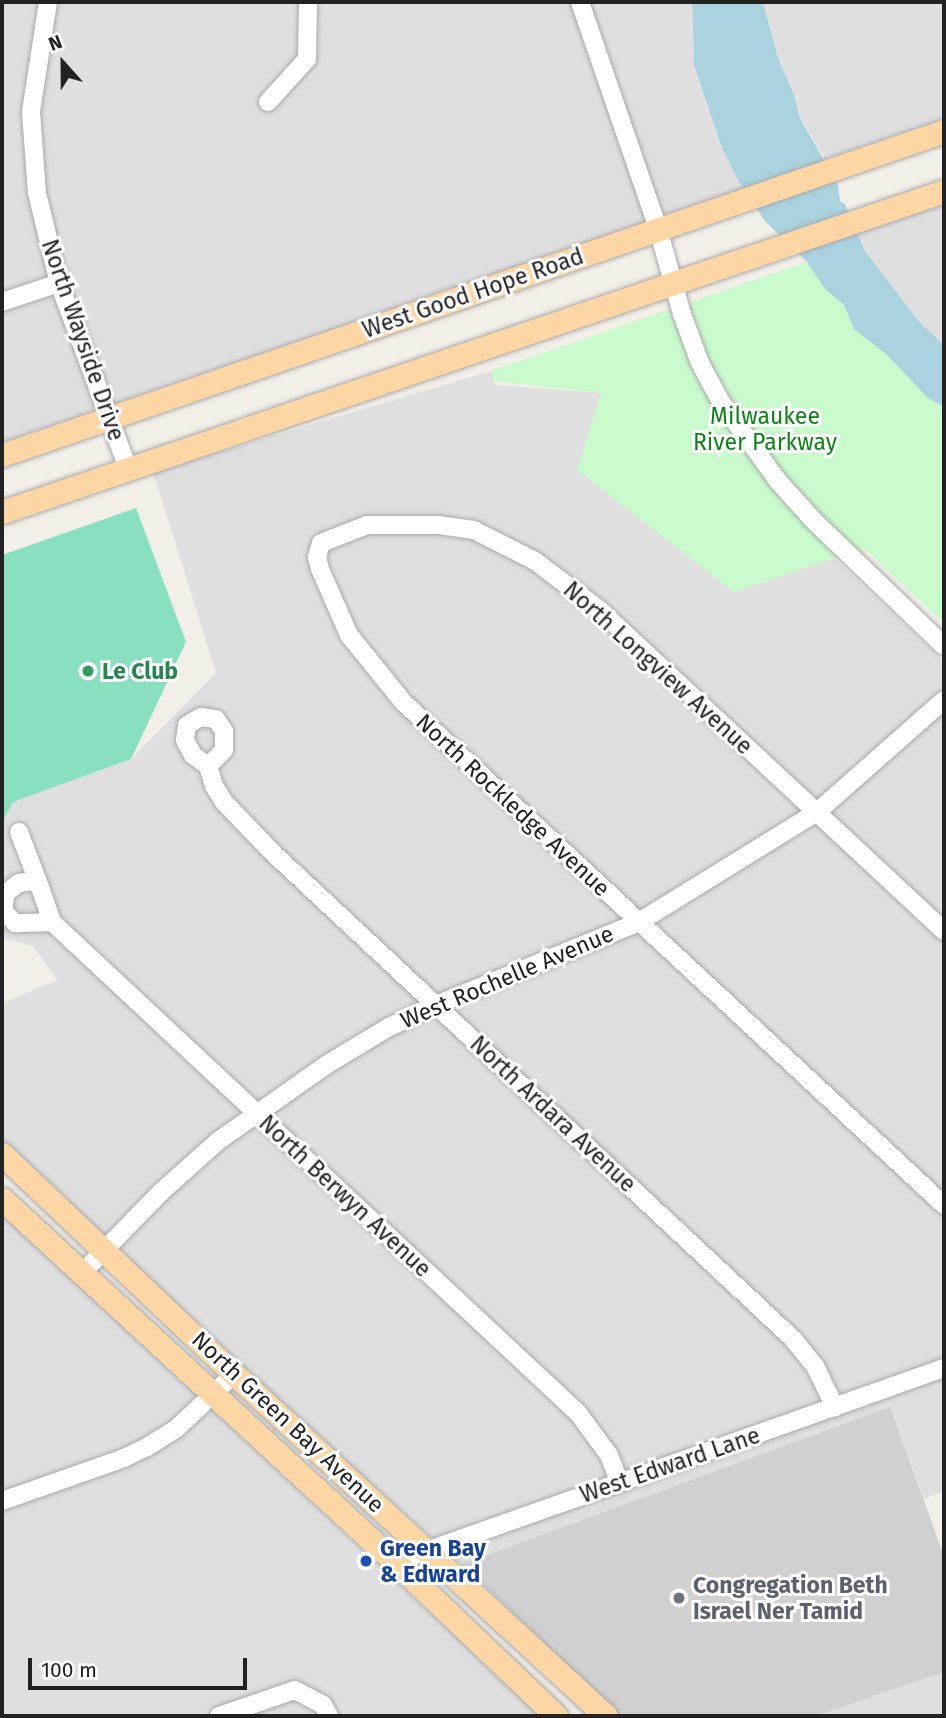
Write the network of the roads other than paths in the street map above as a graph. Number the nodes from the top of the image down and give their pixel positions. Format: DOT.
graph roads {
  1 [pos="48,2"];
  2 [pos="308,2"];
  3 [pos="580,2"];
  4 [pos="268,102"];
  5 [pos="944,131"];
  6 [pos="944,191"];
  7 [pos="658,229"];
  8 [pos="59,283"];
  9 [pos="672,283"];
  10 [pos="2,302"];
  11 [pos="109,419"];
  12 [pos="2,455"];
  13 [pos="128,469"];
  14 [pos="2,512"];
  15 [pos="321,542"];
  16 [pos="944,646"];
  17 [pos="944,700"];
  18 [pos="208,766"];
  19 [pos="817,812"];
  20 [pos="19,832"];
  21 [pos="40,887"];
  22 [pos="51,922"];
  23 [pos="639,922"];
  24 [pos="944,931"];
  25 [pos="436,1005"];
  26 [pos="256,1113"];
  27 [pos="2,1154"];
  28 [pos="2,1199"];
  29 [pos="944,1205"];
  30 [pos="104,1250"];
  31 [pos="82,1273"];
  32 [pos="944,1368"];
  33 [pos="234,1374"];
  34 [pos="213,1394"];
  35 [pos="835,1407"];
  36 [pos="620,1483"];
  37 [pos="2,1501"];
  38 [pos="429,1550"];
  39 [pos="395,1562"];
  40 [pos="219,1716"];
  41 [pos="329,1716"];
  42 [pos="556,1716"];
  43 [pos="606,1716"];
  1 -- 8 [label="street, North Wayside Drive"];
  2 -- 4 [label="street"];
  3 -- 7 [label="street"];
  5 -- 7 [label="main road, West Good Hope Road"];
  6 -- 9 [label="main road"];
  7 -- 9 [label="street"];
  7 -- 11 [label="main road, West Good Hope Road"];
  8 -- 10 [label="street"];
  8 -- 11 [label="street, North Wayside Drive"];
  9 -- 13 [label="main road"];
  9 -- 16 [label="street"];
  11 -- 12 [label="main road, West Good Hope Road"];
  11 -- 13 [label="street, North Wayside Drive"];
  13 -- 14 [label="main road"];
  15 -- 19 [label="street, North Longview Avenue"];
  15 -- 23 [label="street, North Rockledge Avenue"];
  17 -- 19 [label="street, West Rochelle Avenue"];
  18 -- 25 [label="street, North Ardara Avenue"];
  19 -- 23 [label="street, West Rochelle Avenue"];
  19 -- 24 [label="street, North Longview Avenue"];
  20 -- 21 [label="street, North Berwyn Avenue"];
  21 -- 22 [label="street, North Berwyn Avenue"];
  21 -- 22 [label="street"];
  22 -- 26 [label="street, North Berwyn Avenue"];
  23 -- 25 [label="street, West Rochelle Avenue"];
  23 -- 29 [label="street, North Rockledge Avenue"];
  25 -- 26 [label="street, West Rochelle Avenue"];
  25 -- 35 [label="street, North Ardara Avenue"];
  26 -- 30 [label="street, West Rochelle Avenue"];
  26 -- 36 [label="street, North Berwyn Avenue"];
  27 -- 30 [label="main road, North Green Bay Avenue"];
  28 -- 31 [label="main road, North Green Bay Avenue"];
  30 -- 31 [label="street, West Rochelle Avenue"];
  30 -- 33 [label="main road, North Green Bay Avenue"];
  31 -- 34 [label="main road, North Green Bay Avenue"];
  32 -- 35 [label="street, West Edward Lane"];
  33 -- 34 [label="street"];
  33 -- 38 [label="main road, North Green Bay Avenue"];
  34 -- 37 [label="street"];
  34 -- 39 [label="main road, North Green Bay Avenue"];
  35 -- 36 [label="street, West Edward Lane"];
  36 -- 38 [label="street, West Edward Lane"];
  38 -- 39 [label="street, West Edward Lane"];
  38 -- 43 [label="main road, North Green Bay Avenue"];
  39 -- 42 [label="main road, North Green Bay Avenue"];
  40 -- 41 [label="street"];
}
